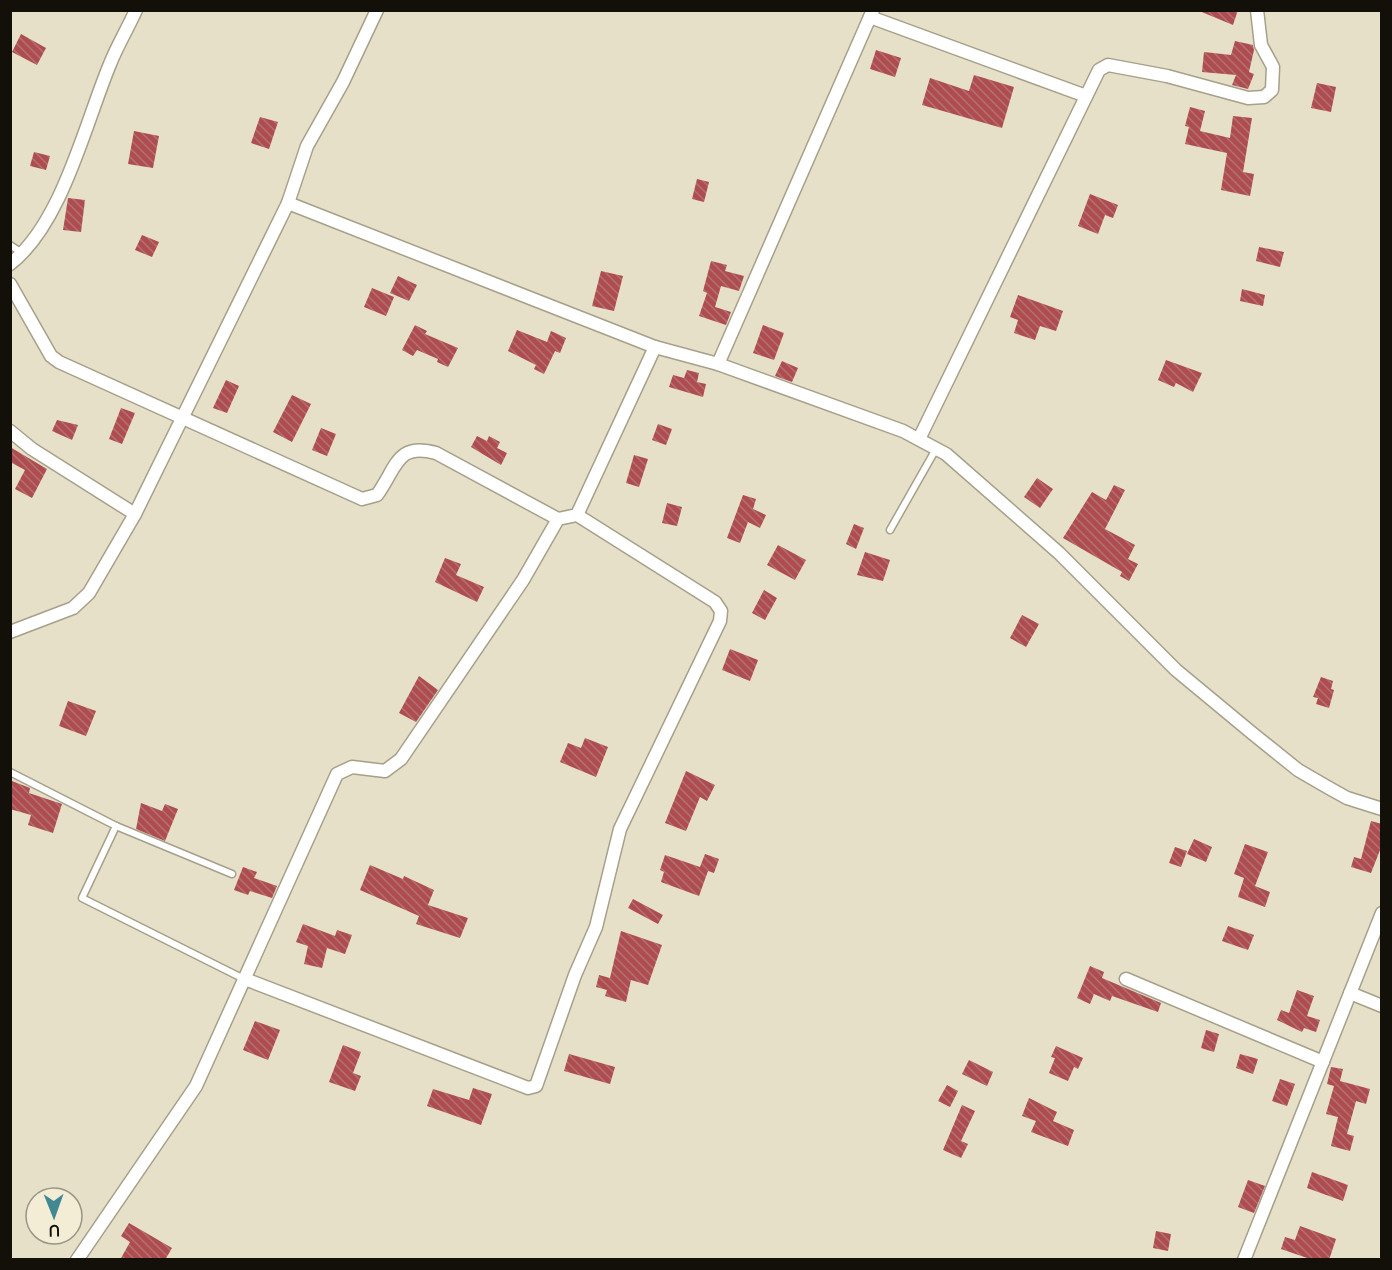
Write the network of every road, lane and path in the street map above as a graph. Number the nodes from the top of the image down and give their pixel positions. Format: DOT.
graph roads {
  1 [pos="136,10"];
  2 [pos="377,10"];
  3 [pos="1257,10"];
  4 [pos="872,14"];
  5 [pos="1086,96"];
  6 [pos="288,203"];
  7 [pos="10,245"];
  8 [pos="23,254"];
  9 [pos="10,264"];
  10 [pos="10,284"];
  11 [pos="655,347"];
  12 [pos="718,364"];
  13 [pos="182,418"];
  14 [pos="10,430"];
  15 [pos="919,439"];
  16 [pos="936,448"];
  17 [pos="135,514"];
  18 [pos="577,515"];
  19 [pos="558,519"];
  20 [pos="890,530"];
  21 [pos="10,632"];
  22 [pos="10,772"];
  23 [pos="1382,808"];
  24 [pos="117,826"];
  25 [pos="232,874"];
  26 [pos="1382,913"];
  27 [pos="245,979"];
  28 [pos="1126,979"];
  29 [pos="1350,993"];
  30 [pos="1382,1005"];
  31 [pos="1323,1062"];
  32 [pos="77,1260"];
  33 [pos="1244,1260"];
  1 -- 8 [label="street"];
  2 -- 6 [label="street"];
  3 -- 5 [label="street"];
  4 -- 5 [label="street"];
  4 -- 12 [label="street"];
  5 -- 15 [label="street"];
  6 -- 11 [label="street"];
  6 -- 13 [label="street"];
  7 -- 8 [label="lane"];
  8 -- 9 [label="street"];
  10 -- 13 [label="street"];
  11 -- 12 [label="street"];
  11 -- 18 [label="street"];
  12 -- 15 [label="street"];
  13 -- 17 [label="street"];
  13 -- 19 [label="street"];
  14 -- 17 [label="street"];
  15 -- 16 [label="street"];
  16 -- 20 [label="lane"];
  16 -- 23 [label="street"];
  17 -- 21 [label="street"];
  18 -- 19 [label="street"];
  18 -- 27 [label="street"];
  19 -- 27 [label="street"];
  22 -- 24 [label="lane"];
  24 -- 25 [label="lane"];
  24 -- 27 [label="lane"];
  26 -- 29 [label="street"];
  27 -- 32 [label="street"];
  28 -- 31 [label="street"];
  29 -- 30 [label="street"];
  29 -- 31 [label="street"];
  31 -- 33 [label="street"];
}
